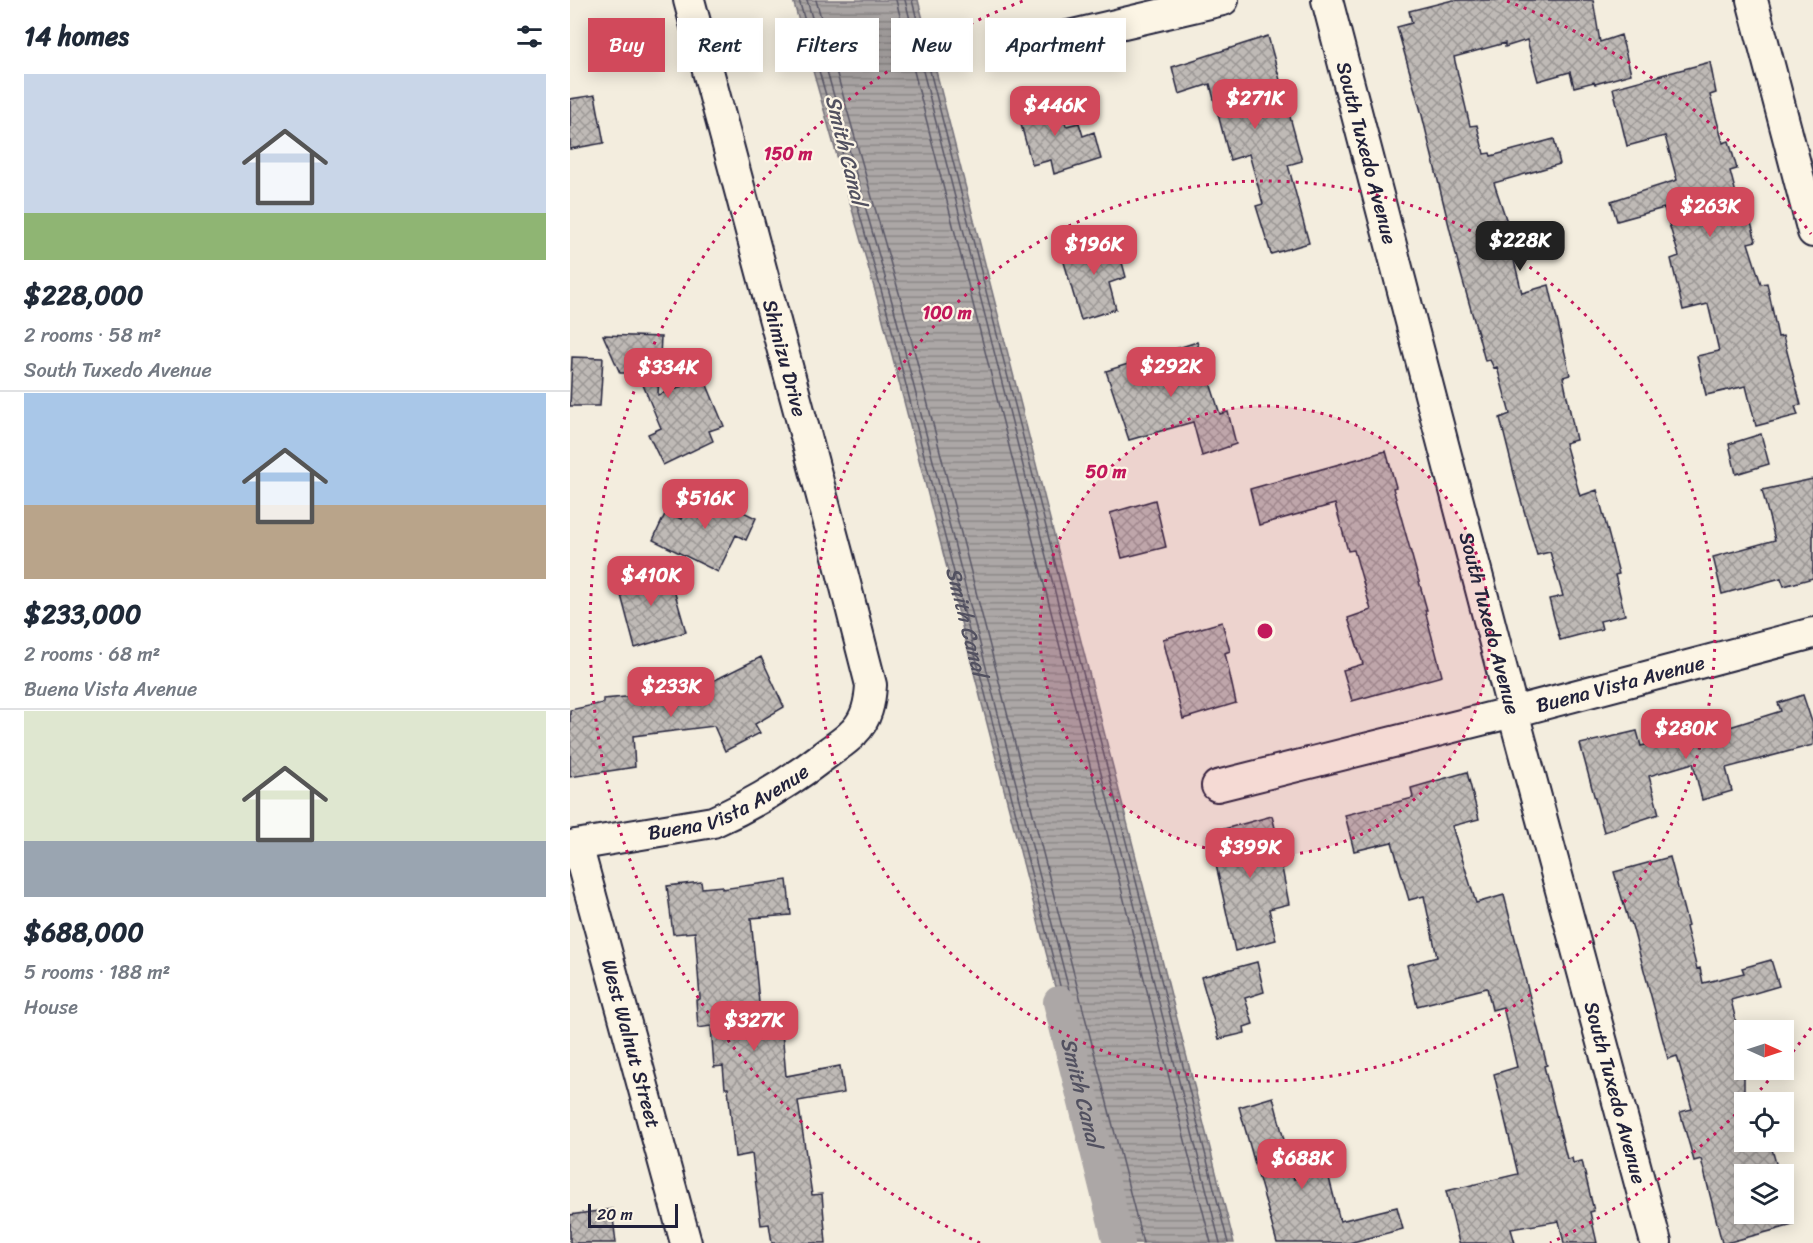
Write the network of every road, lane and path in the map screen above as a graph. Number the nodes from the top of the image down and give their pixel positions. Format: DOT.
graph roads {
  1 [pos="688,0"];
  2 [pos="1223,0"];
  3 [pos="1327,0"];
  4 [pos="1752,0"];
  5 [pos="1126,23"];
  6 [pos="1813,232"];
  7 [pos="1813,633"];
  8 [pos="1513,712"];
  9 [pos="865,716"];
  10 [pos="1217,786"];
  11 [pos="573,845"];
  12 [pos="686,1243"];
  13 [pos="1656,1243"];
  1 -- 9 [label="street, Shimizu Drive"];
  2 -- 5 [label="street"];
  3 -- 8 [label="street, South Tuxedo Avenue"];
  4 -- 6 [label="street"];
  7 -- 8 [label="street, Buena Vista Avenue"];
  8 -- 10 [label="street, Buena Vista Avenue"];
  8 -- 13 [label="street, South Tuxedo Avenue"];
  9 -- 11 [label="street, Buena Vista Avenue"];
  11 -- 12 [label="street, West Walnut Street"];
}
